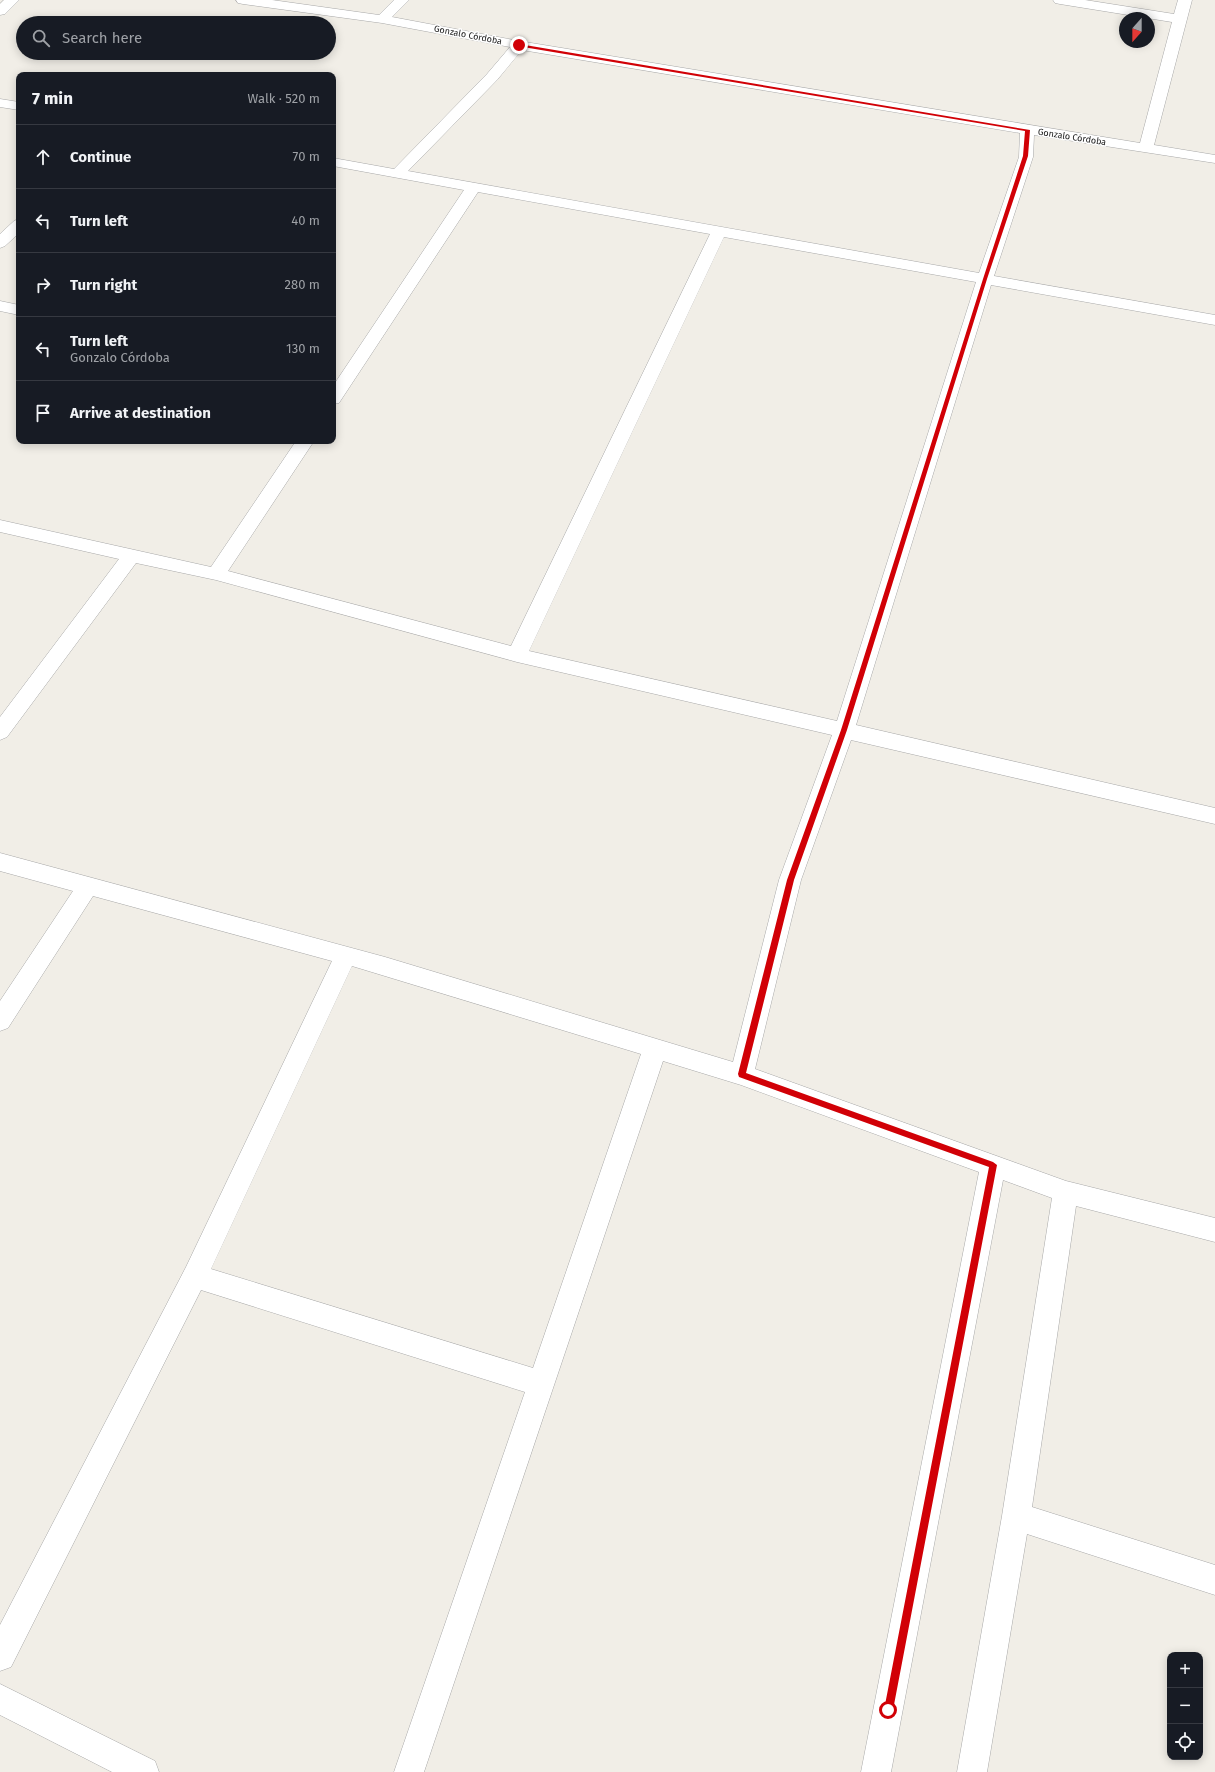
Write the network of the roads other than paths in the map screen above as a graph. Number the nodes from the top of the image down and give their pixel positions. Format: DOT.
graph roads {
  1 [pos="12,0"];
  2 [pos="242,0"];
  3 [pos="402,0"];
  4 [pos="1060,0"];
  5 [pos="1185,0"];
  6 [pos="0,11"];
  7 [pos="382,19"];
  8 [pos="1178,19"];
  9 [pos="519,45"];
  10 [pos="0,103"];
  11 [pos="16,106"];
  12 [pos="1028,130"];
  13 [pos="1146,149"];
  14 [pos="1215,159"];
  15 [pos="336,163"];
  16 [pos="397,174"];
  17 [pos="474,187"];
  18 [pos="16,227"];
  19 [pos="719,231"];
  20 [pos="0,243"];
  21 [pos="985,279"];
  22 [pos="0,306"];
  23 [pos="16,309"];
  24 [pos="1215,320"];
  25 [pos="341,374"];
  26 [pos="336,390"];
  27 [pos="303,444"];
  28 [pos="0,526"];
  29 [pos="131,556"];
  30 [pos="216,574"];
  31 [pos="517,655"];
  32 [pos="844,730"];
  33 [pos="0,732"];
  34 [pos="1215,816"];
  35 [pos="0,862"];
  36 [pos="88,886"];
  37 [pos="346,955"];
  38 [pos="0,1021"];
  39 [pos="655,1048"];
  40 [pos="742,1074"];
  41 [pos="993,1165"];
  42 [pos="1066,1192"];
  43 [pos="1215,1230"];
  44 [pos="195,1276"];
  45 [pos="541,1384"];
  46 [pos="1016,1516"];
  47 [pos="1215,1580"];
  48 [pos="0,1656"];
  49 [pos="0,1699"];
  50 [pos="144,1772"];
  51 [pos="409,1772"];
  52 [pos="876,1772"];
  53 [pos="972,1772"];
  1 -- 6 [label="street"];
  2 -- 7 [label="street, Gonzalo Córdoba"];
  3 -- 7 [label="street"];
  4 -- 8 [label="street"];
  5 -- 8 [label="street"];
  7 -- 9 [label="street, Gonzalo Córdoba"];
  8 -- 13 [label="street"];
  9 -- 12 [label="street, Gonzalo Córdoba"];
  9 -- 16 [label="street"];
  10 -- 11 [label="street"];
  12 -- 13 [label="street, Gonzalo Córdoba"];
  12 -- 21 [label="street"];
  13 -- 14 [label="street, Gonzalo Córdoba"];
  15 -- 16 [label="street"];
  16 -- 17 [label="street"];
  17 -- 19 [label="street"];
  17 -- 25 [label="street"];
  18 -- 20 [label="street"];
  19 -- 21 [label="street"];
  19 -- 31 [label="street"];
  21 -- 24 [label="street"];
  21 -- 32 [label="street"];
  22 -- 23 [label="street"];
  25 -- 26 [label="street"];
  27 -- 30 [label="street"];
  28 -- 29 [label="street"];
  29 -- 30 [label="street"];
  29 -- 33 [label="street"];
  30 -- 31 [label="street"];
  31 -- 32 [label="street"];
  32 -- 34 [label="street"];
  32 -- 40 [label="street"];
  35 -- 36 [label="street"];
  36 -- 37 [label="street"];
  36 -- 38 [label="street"];
  37 -- 39 [label="street"];
  37 -- 44 [label="street"];
  39 -- 40 [label="street"];
  39 -- 45 [label="street"];
  40 -- 41 [label="street"];
  41 -- 42 [label="street"];
  41 -- 52 [label="street"];
  42 -- 43 [label="street"];
  42 -- 46 [label="street"];
  44 -- 45 [label="street"];
  44 -- 48 [label="street"];
  45 -- 51 [label="street"];
  46 -- 47 [label="street"];
  46 -- 53 [label="street"];
  49 -- 50 [label="street"];
}
